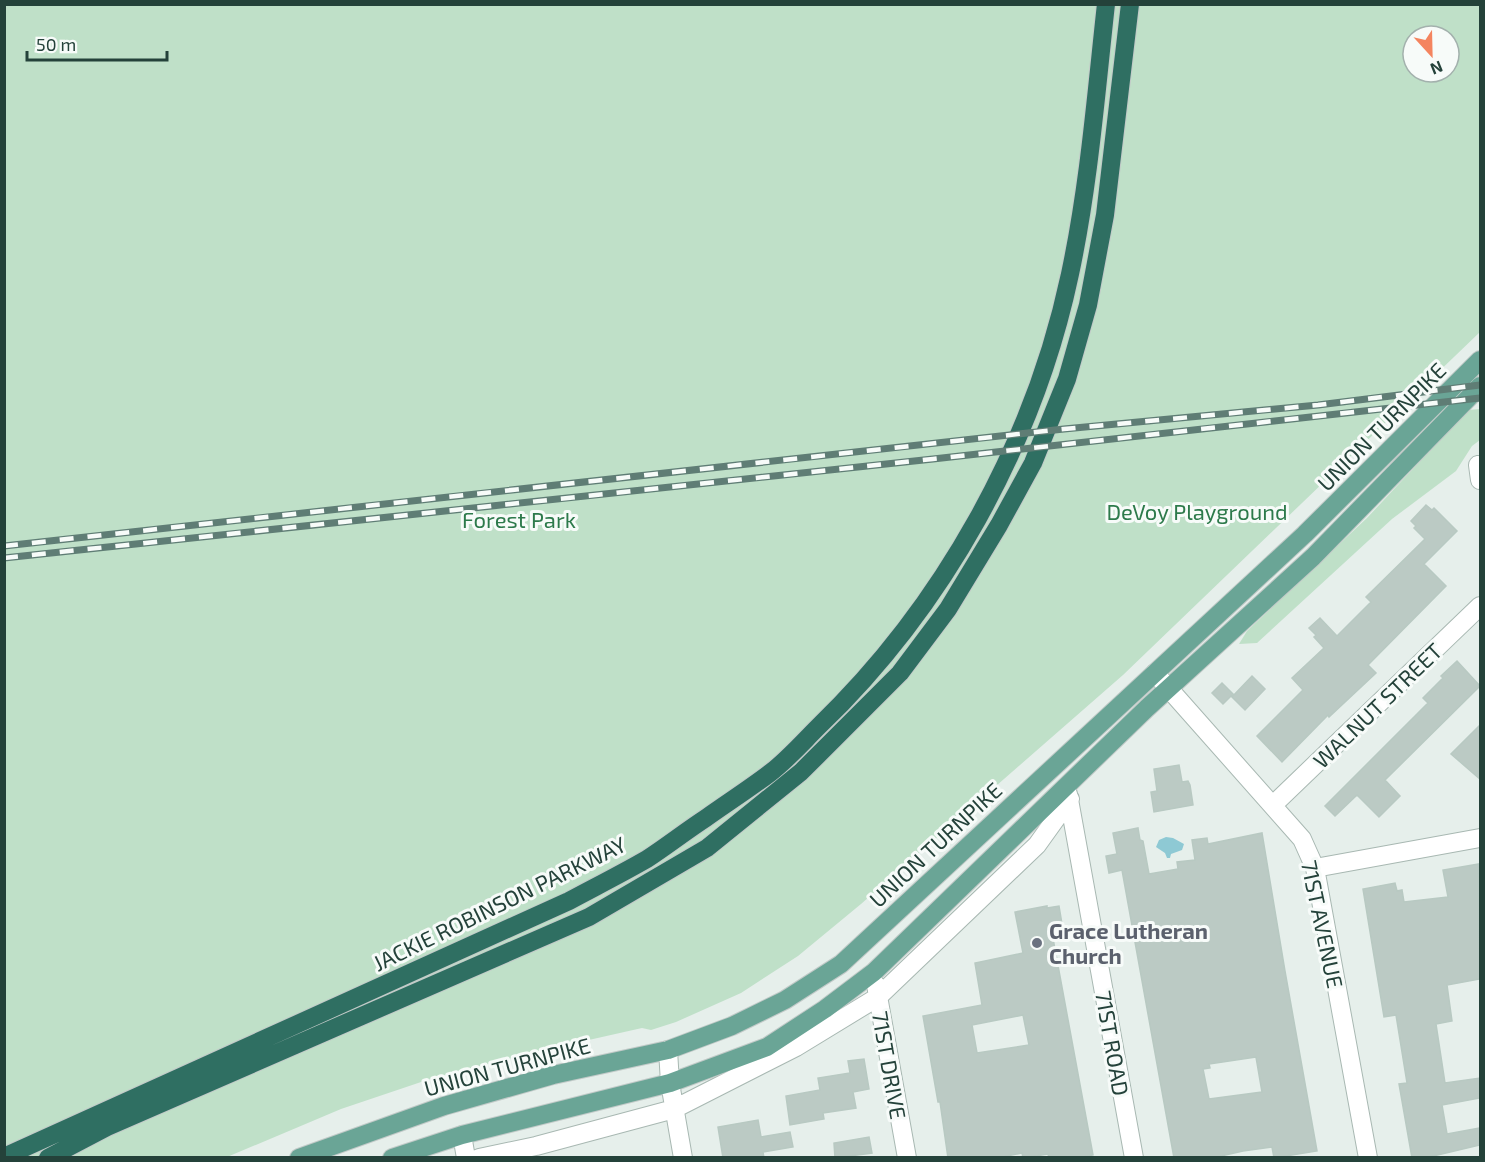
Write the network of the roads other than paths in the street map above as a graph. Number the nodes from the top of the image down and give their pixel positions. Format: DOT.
graph roads {
  1 [pos="1106,4"];
  2 [pos="1130,4"];
  3 [pos="1480,360"];
  4 [pos="1480,386"];
  5 [pos="1480,606"];
  6 [pos="1155,673"];
  7 [pos="1168,688"];
  8 [pos="1068,793"];
  9 [pos="1274,805"];
  10 [pos="1480,838"];
  11 [pos="1316,868"];
  12 [pos="873,972"];
  13 [pos="878,997"];
  14 [pos="668,1050"];
  15 [pos="670,1083"];
  16 [pos="674,1109"];
  17 [pos="462,1135"];
  18 [pos="4,1157"];
  19 [pos="48,1158"];
  20 [pos="299,1158"];
  21 [pos="392,1158"];
  22 [pos="466,1158"];
  23 [pos="479,1158"];
  24 [pos="683,1158"];
  25 [pos="907,1158"];
  26 [pos="1134,1158"];
  27 [pos="1368,1158"];
  1 -- 18 [label="highway, JACKIE ROBINSON PARKWAY"];
  2 -- 19 [label="highway, JACKIE ROBINSON PARKWAY"];
  3 -- 6 [label="main road, UNION TURNPIKE"];
  4 -- 7 [label="main road, UNION TURNPIKE"];
  5 -- 9 [label="street, WALNUT STREET"];
  6 -- 7 [label="street, 71ST AVENUE"];
  6 -- 14 [label="main road, UNION TURNPIKE"];
  7 -- 8 [label="main road, UNION TURNPIKE"];
  7 -- 9 [label="street, 71ST AVENUE"];
  8 -- 12 [label="main road, UNION TURNPIKE"];
  8 -- 13 [label="street, UNION TURNPIKE"];
  8 -- 26 [label="street, 71ST ROAD"];
  9 -- 11 [label="street, 71ST AVENUE"];
  10 -- 11 [label="street"];
  11 -- 27 [label="street, 71ST AVENUE"];
  12 -- 13 [label="street, 71ST DRIVE"];
  12 -- 15 [label="main road, UNION TURNPIKE"];
  13 -- 16 [label="street, UNION TURNPIKE"];
  13 -- 25 [label="street, 71ST DRIVE"];
  14 -- 15 [label="street"];
  14 -- 20 [label="main road, UNION TURNPIKE"];
  15 -- 16 [label="street"];
  15 -- 17 [label="main road, UNION TURNPIKE"];
  16 -- 23 [label="street, UNION TURNPIKE"];
  16 -- 24 [label="street"];
  17 -- 21 [label="main road, UNION TURNPIKE"];
  17 -- 22 [label="street"];
}
